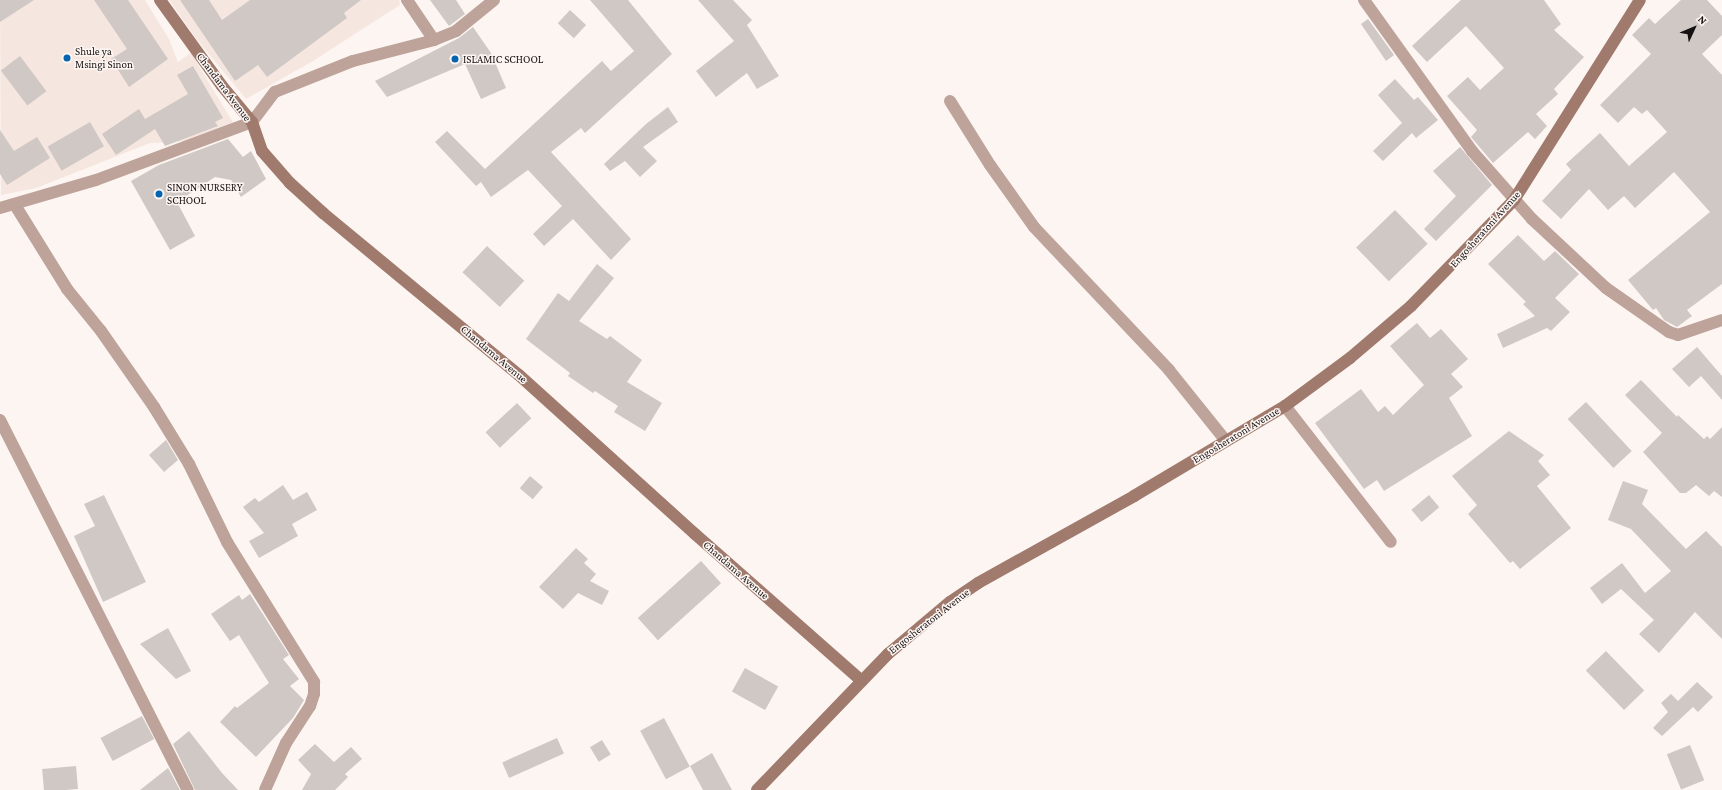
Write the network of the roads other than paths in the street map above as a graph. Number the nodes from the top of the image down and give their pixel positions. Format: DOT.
graph roads {
  1 [pos="160,0"];
  2 [pos="407,0"];
  3 [pos="494,0"];
  4 [pos="1364,0"];
  5 [pos="1640,0"];
  6 [pos="434,40"];
  7 [pos="950,101"];
  8 [pos="252,122"];
  9 [pos="1514,200"];
  10 [pos="15,205"];
  11 [pos="0,208"];
  12 [pos="1722,320"];
  13 [pos="1285,406"];
  14 [pos="0,420"];
  15 [pos="1226,441"];
  16 [pos="1391,542"];
  17 [pos="862,681"];
  18 [pos="188,790"];
  19 [pos="265,790"];
  20 [pos="757,790"];
  1 -- 8 [label="street, Chandama Avenue"];
  2 -- 6 [label="street"];
  3 -- 6 [label="street"];
  4 -- 9 [label="street"];
  5 -- 9 [label="street, Engosheratoni Avenue"];
  6 -- 8 [label="street"];
  7 -- 15 [label="street"];
  8 -- 10 [label="street"];
  8 -- 17 [label="street, Chandama Avenue"];
  9 -- 12 [label="street"];
  9 -- 13 [label="street, Engosheratoni Avenue"];
  10 -- 11 [label="street"];
  10 -- 19 [label="street"];
  13 -- 15 [label="street, Engosheratoni Avenue"];
  13 -- 16 [label="street"];
  14 -- 18 [label="street"];
  15 -- 17 [label="street, Engosheratoni Avenue"];
  17 -- 20 [label="street, Engosheratoni Avenue"];
}
